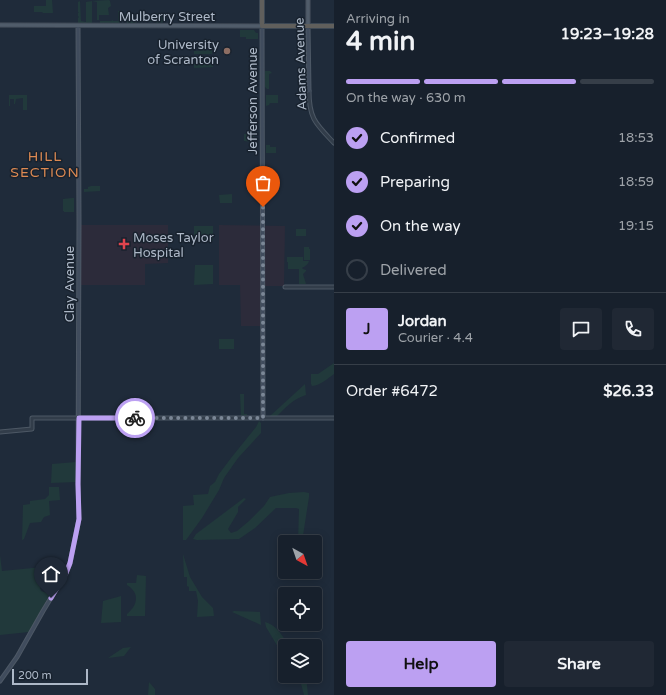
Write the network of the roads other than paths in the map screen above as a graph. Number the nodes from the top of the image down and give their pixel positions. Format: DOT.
graph roads {
  1 [pos="262,0"];
  2 [pos="308,0"];
  3 [pos="0,25"];
  4 [pos="78,26"];
  5 [pos="262,26"];
  6 [pos="308,26"];
  7 [pos="334,26"];
  8 [pos="309,90"];
  9 [pos="334,143"];
  10 [pos="285,287"];
  11 [pos="334,287"];
  12 [pos="79,418"];
  13 [pos="263,418"];
  14 [pos="334,418"];
  15 [pos="0,432"];
  16 [pos="0,681"];
  1 -- 5 [label="highway, Jefferson Avenue"];
  2 -- 6 [label="main road, Adams Avenue"];
  3 -- 4 [label="main road, Mulberry Street"];
  4 -- 5 [label="main road, Mulberry Street"];
  4 -- 12 [label="main road, Clay Avenue"];
  5 -- 6 [label="highway, Mulberry Street"];
  5 -- 13 [label="main road, Jefferson Avenue"];
  6 -- 7 [label="highway, Mulberry Street"];
  6 -- 8 [label="main road, Adams Avenue"];
  8 -- 9 [label="street, Adams Avenue"];
  10 -- 11 [label="street"];
  12 -- 13 [label="street"];
  12 -- 15 [label="street"];
  12 -- 16 [label="main road, Clay Avenue"];
  13 -- 14 [label="street"];
}
